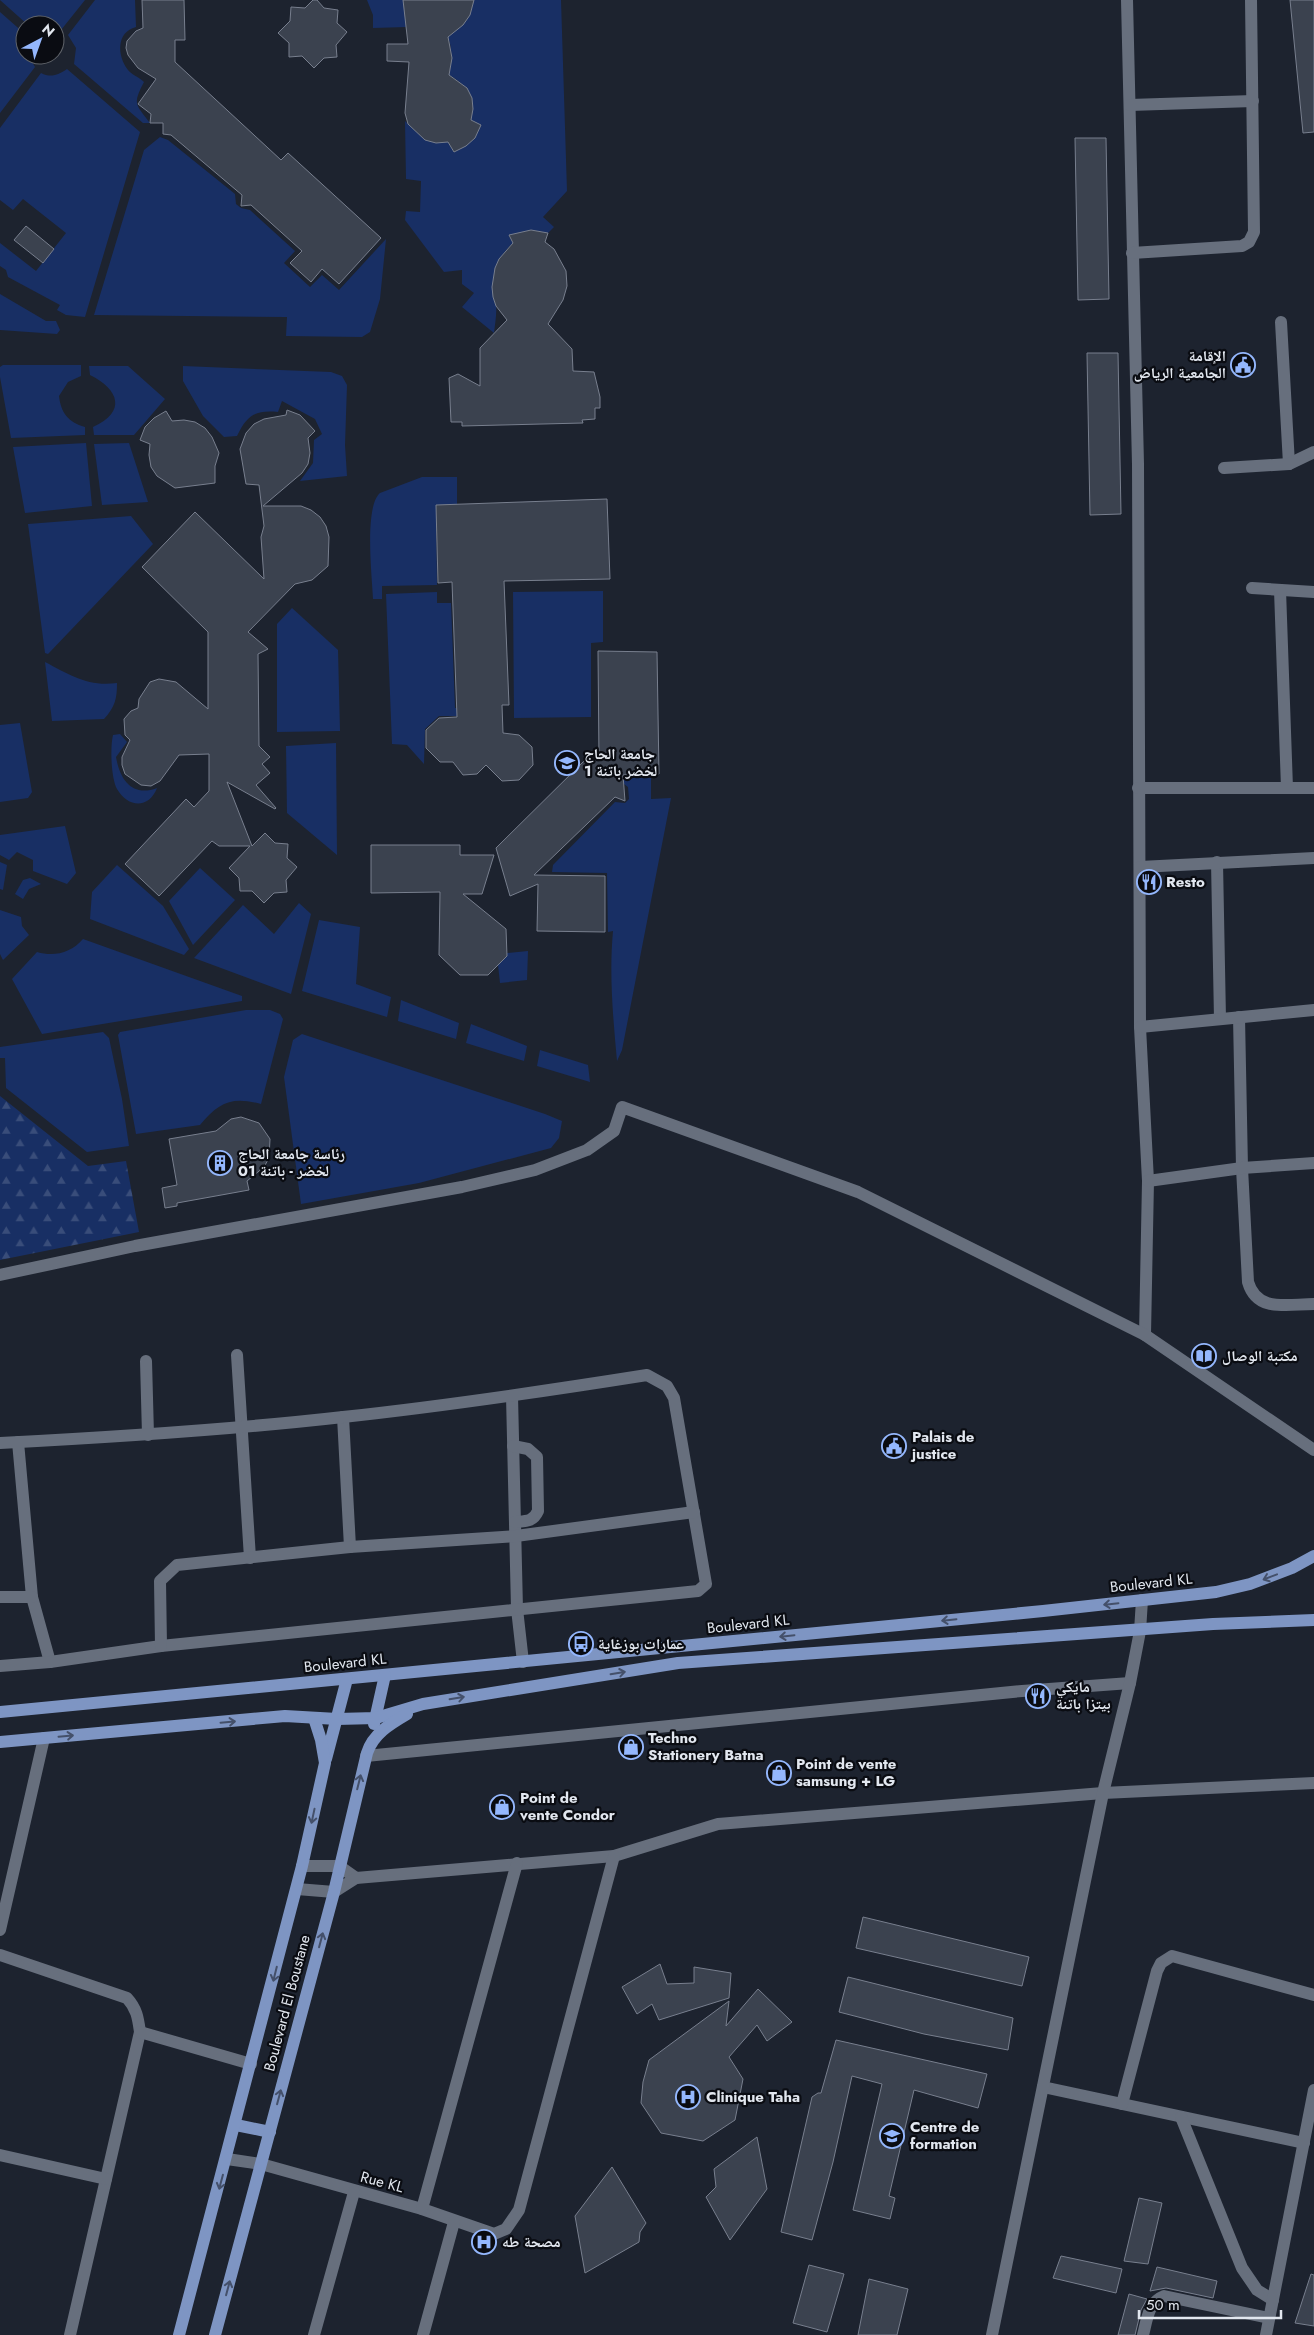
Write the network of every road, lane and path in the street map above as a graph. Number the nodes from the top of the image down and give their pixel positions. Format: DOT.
graph roads {
  1 [pos="1127,0"];
  2 [pos="1251,0"];
  3 [pos="1253,101"];
  4 [pos="1130,105"];
  5 [pos="1132,253"];
  6 [pos="1281,322"];
  7 [pos="1314,452"];
  8 [pos="1289,464"];
  9 [pos="1224,468"];
  10 [pos="1252,588"];
  11 [pos="1280,590"];
  12 [pos="1314,592"];
  13 [pos="1138,788"];
  14 [pos="1287,788"];
  15 [pos="1314,788"];
  16 [pos="1314,858"];
  17 [pos="1217,862"];
  18 [pos="1140,867"];
  19 [pos="1314,1010"];
  20 [pos="1239,1017"];
  21 [pos="1220,1019"];
  22 [pos="1140,1027"];
  23 [pos="1314,1163"];
  24 [pos="1242,1168"];
  25 [pos="1148,1181"];
  26 [pos="0,1274"];
  27 [pos="1314,1304"];
  28 [pos="1145,1335"];
  29 [pos="237,1356"];
  30 [pos="146,1361"];
  31 [pos="512,1396"];
  32 [pos="343,1417"];
  33 [pos="240,1427"];
  34 [pos="148,1435"];
  35 [pos="18,1442"];
  36 [pos="0,1443"];
  37 [pos="513,1446"];
  38 [pos="1314,1450"];
  39 [pos="694,1512"];
  40 [pos="516,1522"];
  41 [pos="516,1536"];
  42 [pos="350,1547"];
  43 [pos="1314,1556"];
  44 [pos="250,1558"];
  45 [pos="0,1597"];
  46 [pos="32,1597"];
  47 [pos="1142,1600"];
  48 [pos="517,1608"];
  49 [pos="1314,1620"];
  50 [pos="1140,1631"];
  51 [pos="161,1646"];
  52 [pos="50,1662"];
  53 [pos="523,1662"];
  54 [pos="0,1666"];
  55 [pos="385,1675"];
  56 [pos="347,1679"];
  57 [pos="1130,1683"];
  58 [pos="423,1704"];
  59 [pos="0,1712"];
  60 [pos="314,1718"];
  61 [pos="376,1718"];
  62 [pos="338,1719"];
  63 [pos="44,1738"];
  64 [pos="0,1742"];
  65 [pos="370,1744"];
  66 [pos="366,1756"];
  67 [pos="325,1762"];
  68 [pos="1314,1783"];
  69 [pos="1102,1793"];
  70 [pos="614,1856"];
  71 [pos="517,1863"];
  72 [pos="302,1866"];
  73 [pos="339,1866"];
  74 [pos="356,1878"];
  75 [pos="297,1889"];
  76 [pos="334,1892"];
  77 [pos="0,1930"];
  78 [pos="0,1955"];
  79 [pos="1314,1995"];
  80 [pos="140,2032"];
  81 [pos="251,2064"];
  82 [pos="1043,2087"];
  83 [pos="1314,2090"];
  84 [pos="1122,2104"];
  85 [pos="1181,2117"];
  86 [pos="236,2125"];
  87 [pos="270,2132"];
  88 [pos="1304,2143"];
  89 [pos="0,2155"];
  90 [pos="227,2159"];
  91 [pos="261,2164"];
  92 [pos="106,2179"];
  93 [pos="354,2192"];
  94 [pos="422,2209"];
  95 [pos="454,2222"];
  96 [pos="1273,2300"];
  97 [pos="1269,2318"];
  98 [pos="70,2335"];
  99 [pos="179,2335"];
  100 [pos="215,2335"];
  101 [pos="314,2335"];
  102 [pos="423,2335"];
  103 [pos="992,2335"];
  104 [pos="1143,2335"];
  105 [pos="1266,2335"];
  1 -- 4 [label="street"];
  2 -- 3 [label="street"];
  3 -- 4 [label="street"];
  3 -- 5 [label="street"];
  4 -- 5 [label="street"];
  5 -- 13 [label="street"];
  6 -- 8 [label="street"];
  7 -- 8 [label="street"];
  8 -- 9 [label="street"];
  10 -- 11 [label="street"];
  11 -- 12 [label="street"];
  11 -- 14 [label="street"];
  13 -- 14 [label="street"];
  13 -- 18 [label="street"];
  14 -- 15 [label="street"];
  16 -- 17 [label="street"];
  17 -- 18 [label="street"];
  17 -- 21 [label="street"];
  18 -- 22 [label="street"];
  19 -- 20 [label="street"];
  20 -- 21 [label="street"];
  20 -- 24 [label="street"];
  21 -- 22 [label="street"];
  22 -- 25 [label="street"];
  23 -- 24 [label="street"];
  24 -- 25 [label="street"];
  24 -- 27 [label="street"];
  25 -- 28 [label="street"];
  26 -- 28 [label="street"];
  28 -- 38 [label="street"];
  29 -- 33 [label="street"];
  30 -- 34 [label="street"];
  31 -- 32 [label="street"];
  31 -- 37 [label="street"];
  31 -- 39 [label="street"];
  32 -- 33 [label="street"];
  32 -- 42 [label="street"];
  33 -- 34 [label="street"];
  33 -- 44 [label="street"];
  34 -- 35 [label="street"];
  35 -- 36 [label="street"];
  35 -- 46 [label="street"];
  37 -- 40 [label="street"];
  37 -- 40 [label="street"];
  39 -- 41 [label="street"];
  39 -- 48 [label="street"];
  40 -- 41 [label="street"];
  41 -- 42 [label="street"];
  41 -- 48 [label="street"];
  42 -- 44 [label="street"];
  43 -- 47 [label="main road, Boulevard KL, one-way"];
  44 -- 51 [label="street"];
  45 -- 46 [label="street"];
  46 -- 52 [label="street"];
  47 -- 50 [label="street"];
  47 -- 53 [label="main road, Boulevard KL, one-way"];
  48 -- 51 [label="street"];
  48 -- 53 [label="street"];
  49 -- 50 [label="main road"];
  50 -- 57 [label="street"];
  58 -- 50 [label="main road, one-way"];
  51 -- 52 [label="street"];
  52 -- 54 [label="street"];
  53 -- 55 [label="main road, Boulevard KL"];
  55 -- 56 [label="main road, Boulevard KL"];
  55 -- 61 [label="main road"];
  56 -- 59 [label="main road, Boulevard KL"];
  56 -- 62 [label="main road"];
  57 -- 66 [label="street"];
  57 -- 69 [label="street"];
  58 -- 61 [label="main road"];
  58 -- 65 [label="main road, Boulevard El Boustane"];
  60 -- 62 [label="main road"];
  63 -- 60 [label="main road, one-way"];
  60 -- 67 [label="main road"];
  61 -- 62 [label="main road"];
  61 -- 65 [label="main road"];
  62 -- 67 [label="main road"];
  63 -- 64 [label="main road"];
  63 -- 77 [label="street"];
  65 -- 66 [label="main road, Boulevard El Boustane"];
  73 -- 66 [label="main road, Boulevard El Boustane, one-way"];
  67 -- 72 [label="main road, one-way"];
  68 -- 69 [label="street"];
  69 -- 70 [label="street"];
  69 -- 82 [label="street"];
  70 -- 71 [label="street"];
  70 -- 95 [label="street, Rue KL"];
  71 -- 74 [label="street"];
  71 -- 94 [label="street"];
  72 -- 73 [label="street"];
  72 -- 75 [label="main road"];
  73 -- 74 [label="street"];
  73 -- 76 [label="main road, Boulevard El Boustane"];
  74 -- 76 [label="street"];
  75 -- 76 [label="street"];
  75 -- 81 [label="main road, one-way"];
  87 -- 76 [label="main road, Boulevard El Boustane, one-way"];
  78 -- 80 [label="street"];
  79 -- 84 [label="street"];
  80 -- 81 [label="street"];
  80 -- 92 [label="street"];
  81 -- 86 [label="main road"];
  82 -- 84 [label="street"];
  82 -- 103 [label="street"];
  83 -- 88 [label="street"];
  84 -- 85 [label="street"];
  85 -- 88 [label="street"];
  85 -- 96 [label="street"];
  86 -- 87 [label="main road"];
  86 -- 90 [label="main road"];
  87 -- 91 [label="main road, Boulevard El Boustane"];
  88 -- 96 [label="street"];
  89 -- 92 [label="street"];
  90 -- 91 [label="street, Rue KL"];
  90 -- 99 [label="main road, one-way"];
  91 -- 93 [label="street, Rue KL"];
  100 -- 91 [label="main road, Boulevard El Boustane, one-way"];
  92 -- 98 [label="street"];
  93 -- 94 [label="street, Rue KL"];
  93 -- 101 [label="street"];
  94 -- 95 [label="street, Rue KL"];
  95 -- 102 [label="street"];
  96 -- 97 [label="street"];
  97 -- 104 [label="street"];
  97 -- 105 [label="street"];
}
